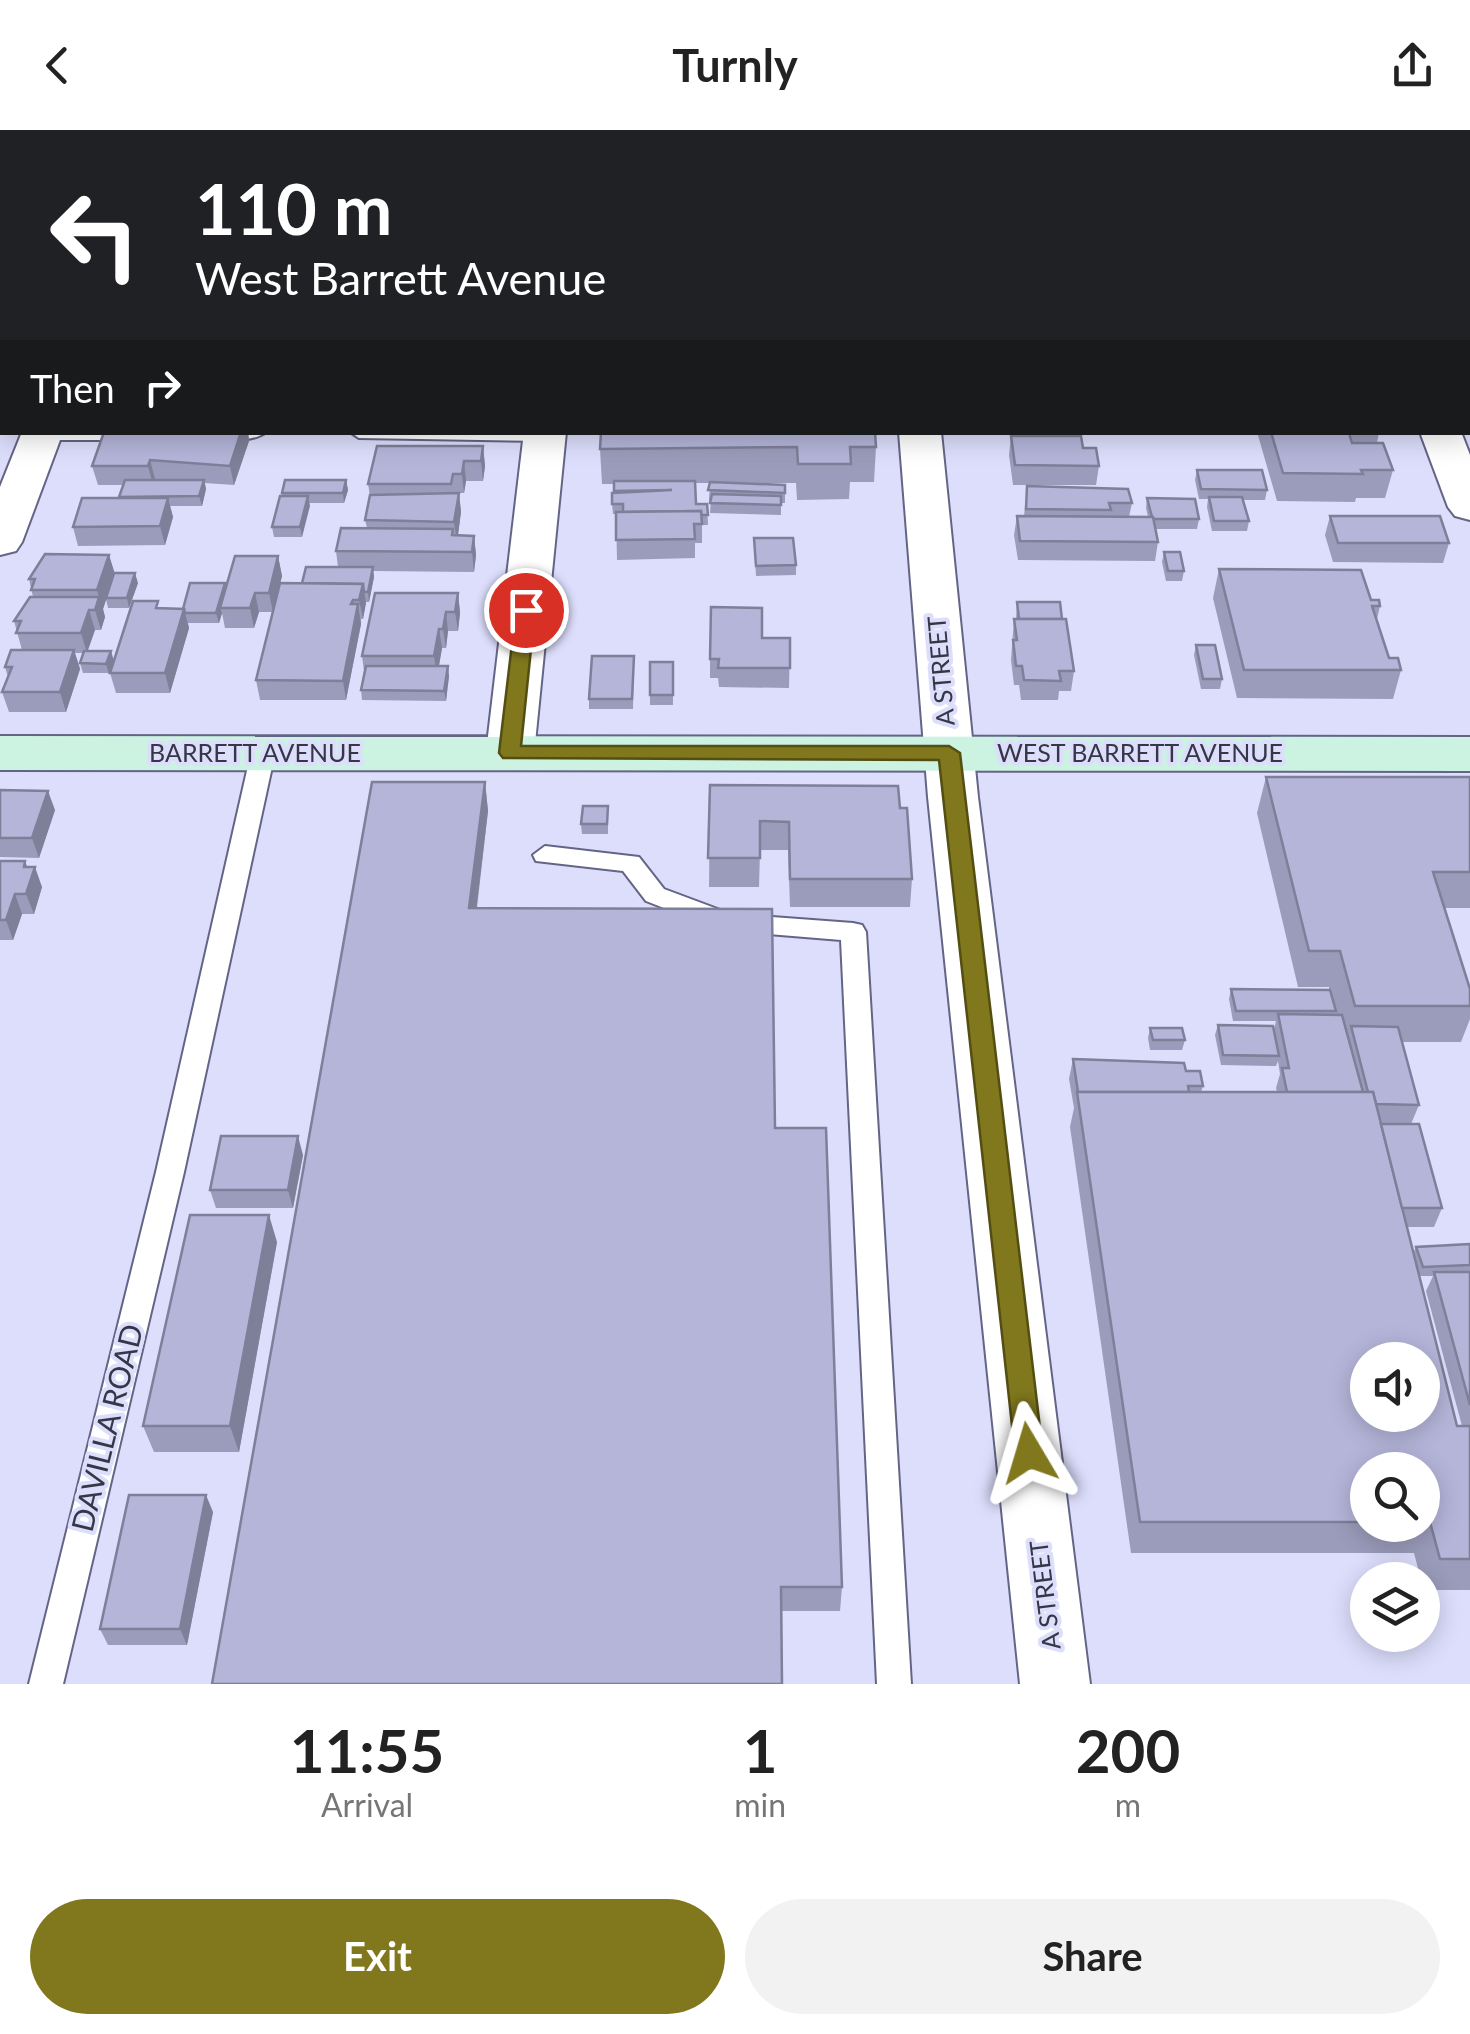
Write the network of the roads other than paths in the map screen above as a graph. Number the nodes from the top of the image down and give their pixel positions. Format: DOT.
graph roads {
  1 [pos="41,435"];
  2 [pos="545,435"];
  3 [pos="920,435"];
  4 [pos="1441,435"];
  5 [pos="1470,507"];
  6 [pos="0,542"];
  7 [pos="0,753"];
  8 [pos="510,753"];
  9 [pos="949,753"];
  10 [pos="263,754"];
  11 [pos="1470,754"];
  12 [pos="544,855"];
  13 [pos="46,1684"];
  14 [pos="894,1684"];
  15 [pos="1055,1684"];
  1 -- 6 [label="street"];
  2 -- 8 [label="street"];
  3 -- 9 [label="street, A STREET"];
  4 -- 5 [label="street"];
  7 -- 10 [label="main road, BARRETT AVENUE"];
  8 -- 9 [label="main road, WEST BARRETT AVENUE"];
  8 -- 10 [label="main road, BARRETT AVENUE"];
  9 -- 11 [label="main road, WEST BARRETT AVENUE"];
  9 -- 15 [label="street, A STREET"];
  10 -- 13 [label="lane, DAVILLA ROAD"];
  12 -- 14 [label="lane"];
}
